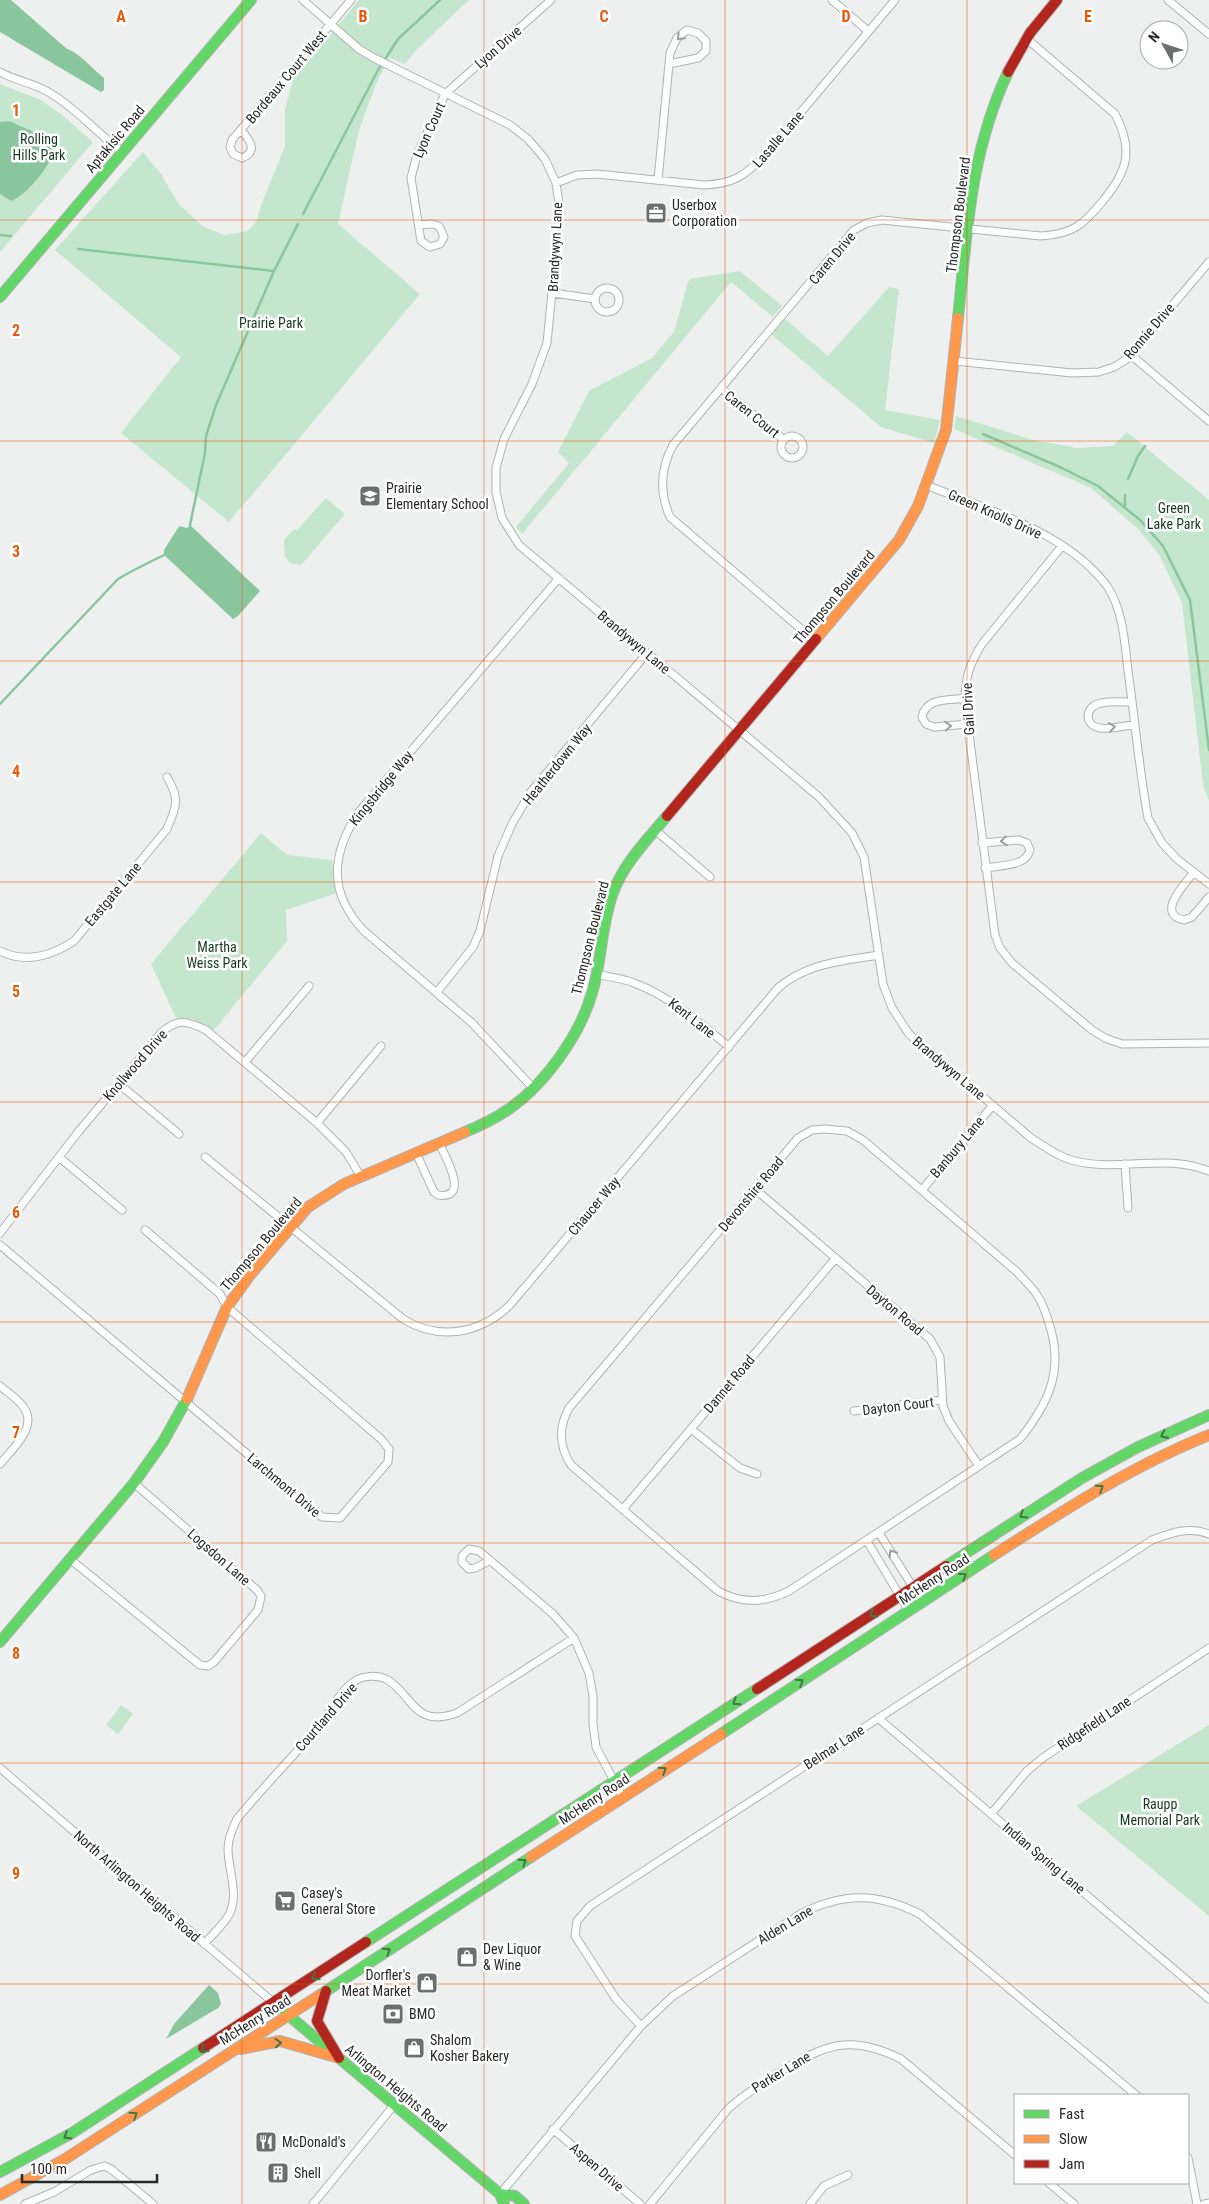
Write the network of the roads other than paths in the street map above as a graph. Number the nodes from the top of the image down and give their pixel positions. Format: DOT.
graph roads {
  1 [pos="251,0"];
  2 [pos="303,0"];
  3 [pos="351,0"];
  4 [pos="551,0"];
  5 [pos="832,0"];
  6 [pos="895,0"];
  7 [pos="1057,0"];
  8 [pos="1168,0"];
  9 [pos="331,23"];
  10 [pos="868,31"];
  11 [pos="1209,34"];
  12 [pos="1027,39"];
  13 [pos="669,64"];
  14 [pos="0,72"];
  15 [pos="445,94"];
  16 [pos="241,130"];
  17 [pos="122,152"];
  18 [pos="658,180"];
  19 [pos="556,183"];
  20 [pos="419,225"];
  21 [pos="969,229"];
  22 [pos="1209,262"];
  23 [pos="553,293"];
  24 [pos="0,297"];
  25 [pos="595,299"];
  26 [pos="1131,354"];
  27 [pos="955,361"];
  28 [pos="721,388"];
  29 [pos="1209,421"];
  30 [pos="783,439"];
  31 [pos="926,485"];
  32 [pos="1062,546"];
  33 [pos="559,578"];
  34 [pos="815,641"];
  35 [pos="647,653"];
  36 [pos="965,698"];
  37 [pos="1132,702"];
  38 [pos="968,724"];
  39 [pos="1135,725"];
  40 [pos="739,731"];
  41 [pos="167,777"];
  42 [pos="655,830"];
  43 [pos="982,844"];
  44 [pos="985,868"];
  45 [pos="1194,872"];
  46 [pos="710,877"];
  47 [pos="1209,884"];
  48 [pos="1209,898"];
  49 [pos="0,951"];
  50 [pos="879,955"];
  51 [pos="596,974"];
  52 [pos="309,986"];
  53 [pos="437,992"];
  54 [pos="1209,1043"];
  55 [pos="382,1046"];
  56 [pos="729,1047"];
  57 [pos="245,1062"];
  58 [pos="119,1084"];
  59 [pos="533,1088"];
  60 [pos="993,1105"];
  61 [pos="317,1123"];
  62 [pos="179,1134"];
  63 [pos="439,1143"];
  64 [pos="416,1153"];
  65 [pos="59,1157"];
  66 [pos="205,1157"];
  67 [pos="1125,1164"];
  68 [pos="1209,1171"];
  69 [pos="361,1177"];
  70 [pos="754,1189"];
  71 [pos="922,1190"];
  72 [pos="1128,1208"];
  73 [pos="122,1210"];
  74 [pos="289,1228"];
  75 [pos="145,1230"];
  76 [pos="0,1233"];
  77 [pos="0,1245"];
  78 [pos="834,1259"];
  79 [pos="227,1307"];
  80 [pos="0,1386"];
  81 [pos="186,1400"];
  82 [pos="942,1400"];
  83 [pos="854,1411"];
  84 [pos="1209,1416"];
  85 [pos="691,1429"];
  86 [pos="1209,1435"];
  87 [pos="0,1464"];
  88 [pos="979,1466"];
  89 [pos="757,1474"];
  90 [pos="134,1483"];
  91 [pos="623,1509"];
  92 [pos="879,1533"];
  93 [pos="1209,1534"];
  94 [pos="867,1541"];
  95 [pos="70,1559"];
  96 [pos="489,1561"];
  97 [pos="913,1588"];
  98 [pos="900,1597"];
  99 [pos="923,1603"];
  100 [pos="909,1612"];
  101 [pos="574,1638"];
  102 [pos="0,1642"];
  103 [pos="1209,1648"];
  104 [pos="878,1718"];
  105 [pos="0,1768"];
  106 [pos="613,1782"];
  107 [pos="622,1796"];
  108 [pos="991,1814"];
  109 [pos="204,1944"];
  110 [pos="326,1991"];
  111 [pos="1209,1999"];
  112 [pos="274,2003"];
  113 [pos="288,2016"];
  114 [pos="641,2026"];
  115 [pos="230,2052"];
  116 [pos="339,2058"];
  117 [pos="1135,2094"];
  118 [pos="395,2104"];
  119 [pos="553,2129"];
  120 [pos="1014,2154"];
  121 [pos="1189,2163"];
  122 [pos="0,2172"];
  123 [pos="848,2175"];
  124 [pos="1050,2184"];
  125 [pos="500,2194"];
  126 [pos="0,2195"];
  127 [pos="1209,2203"];
  128 [pos="25,2204"];
  129 [pos="153,2204"];
  130 [pos="313,2204"];
  131 [pos="504,2204"];
  132 [pos="524,2204"];
  133 [pos="640,2204"];
  134 [pos="650,2204"];
  135 [pos="810,2204"];
  136 [pos="1074,2204"];
  137 [pos="1197,2204"];
  138 [pos="1204,2204"];
  1 -- 17 [label="main road, Aptakisic Road"];
  2 -- 9 [label="street, Brandywyn Lane"];
  3 -- 9 [label="street, Bordeaux Court West"];
  4 -- 15 [label="street, Lyon Drive"];
  5 -- 10 [label="street"];
  6 -- 10 [label="street, Lasalle Lane"];
  7 -- 12 [label="main road, Thompson Boulevard"];
  8 -- 11 [label="street"];
  9 -- 15 [label="street, Brandywyn Lane"];
  9 -- 16 [label="street, Bordeaux Court West"];
  10 -- 18 [label="street, Lasalle Lane"];
  12 -- 21 [label="main road, Thompson Boulevard"];
  12 -- 21 [label="street, Caren Drive"];
  13 -- 13 [label="street, one-way"];
  13 -- 18 [label="street"];
  14 -- 17 [label="street"];
  15 -- 19 [label="street, Brandywyn Lane"];
  15 -- 20 [label="street, Lyon Court"];
  17 -- 24 [label="main road, Aptakisic Road"];
  18 -- 19 [label="street, Lasalle Lane"];
  19 -- 23 [label="street, Brandywyn Lane"];
  21 -- 27 [label="main road, Thompson Boulevard"];
  21 -- 28 [label="street, Caren Drive"];
  22 -- 26 [label="street, Ronnie Drive"];
  23 -- 25 [label="street"];
  23 -- 33 [label="street, Brandywyn Lane"];
  26 -- 27 [label="street, Ronnie Drive"];
  26 -- 29 [label="street"];
  27 -- 31 [label="main road, Thompson Boulevard"];
  28 -- 30 [label="street, Caren Court"];
  28 -- 34 [label="street, Caren Drive"];
  31 -- 32 [label="street, Green Knolls Drive"];
  31 -- 34 [label="main road, Thompson Boulevard"];
  32 -- 36 [label="street, Gail Drive"];
  32 -- 37 [label="street, Green Knolls Drive"];
  33 -- 35 [label="street, Brandywyn Lane"];
  33 -- 53 [label="street, Kingsbridge Way"];
  34 -- 40 [label="main road, Thompson Boulevard"];
  35 -- 40 [label="street, Brandywyn Lane"];
  35 -- 53 [label="street, Heatherdown Way"];
  36 -- 38 [label="street, Gail Drive"];
  36 -- 38 [label="street, one-way"];
  37 -- 39 [label="street, Green Knolls Drive"];
  37 -- 39 [label="street, one-way"];
  38 -- 43 [label="street, Gail Drive"];
  39 -- 45 [label="street, Green Knolls Drive"];
  40 -- 42 [label="main road, Thompson Boulevard"];
  40 -- 50 [label="street, Brandywyn Lane"];
  41 -- 49 [label="street, Eastgate Lane"];
  42 -- 46 [label="street"];
  42 -- 51 [label="main road, Thompson Boulevard"];
  43 -- 44 [label="street, Gail Drive"];
  44 -- 43 [label="street, one-way"];
  44 -- 54 [label="street, Gail Drive"];
  45 -- 47 [label="street, Green Knolls Drive"];
  45 -- 48 [label="street"];
  50 -- 56 [label="street, Chaucer Way"];
  50 -- 60 [label="street, Brandywyn Lane"];
  51 -- 56 [label="street, Kent Lane"];
  51 -- 59 [label="main road, Thompson Boulevard"];
  52 -- 57 [label="street"];
  53 -- 59 [label="street, Kingsbridge Way"];
  55 -- 61 [label="street"];
  56 -- 74 [label="street, Chaucer Way"];
  57 -- 58 [label="street, Knollwood Drive"];
  57 -- 61 [label="street, Knollwood Drive"];
  58 -- 62 [label="street"];
  58 -- 65 [label="street, Knollwood Drive"];
  59 -- 63 [label="main road, Thompson Boulevard"];
  60 -- 67 [label="street, Brandywyn Lane"];
  60 -- 71 [label="street, Banbury Lane"];
  61 -- 69 [label="street, Knollwood Drive"];
  63 -- 64 [label="main road, Thompson Boulevard"];
  63 -- 64 [label="street"];
  64 -- 69 [label="main road, Thompson Boulevard"];
  65 -- 73 [label="street"];
  65 -- 76 [label="street, Knollwood Drive"];
  66 -- 74 [label="street, Chaucer Way"];
  67 -- 68 [label="street, Brandywyn Lane"];
  67 -- 72 [label="street"];
  69 -- 74 [label="main road, Thompson Boulevard"];
  70 -- 71 [label="street, Devonshire Road"];
  70 -- 78 [label="street, Dayton Road"];
  70 -- 91 [label="street, Devonshire Road"];
  71 -- 88 [label="street, Devonshire Road"];
  74 -- 79 [label="main road, Thompson Boulevard"];
  75 -- 79 [label="street"];
  77 -- 81 [label="street, Larchmont Drive"];
  78 -- 82 [label="street, Dayton Road"];
  78 -- 85 [label="street, Dannet Road"];
  79 -- 81 [label="main road, Thompson Boulevard"];
  79 -- 81 [label="street, Larchmont Drive"];
  80 -- 87 [label="street"];
  81 -- 90 [label="main road, Thompson Boulevard"];
  82 -- 83 [label="street, Dayton Court"];
  82 -- 88 [label="street, Dayton Road"];
  84 -- 97 [label="main road, McHenry Road, one-way"];
  85 -- 89 [label="street"];
  85 -- 91 [label="street, Dannet Road"];
  99 -- 86 [label="main road, McHenry Road, one-way"];
  88 -- 92 [label="street, Devonshire Road"];
  90 -- 95 [label="main road, Thompson Boulevard"];
  90 -- 95 [label="street, Logsdon Lane"];
  91 -- 94 [label="street, Devonshire Road"];
  92 -- 94 [label="street, Devonshire Road"];
  97 -- 92 [label="street, one-way"];
  93 -- 104 [label="street, Belmar Lane"];
  94 -- 98 [label="street"];
  95 -- 102 [label="main road, Thompson Boulevard"];
  96 -- 101 [label="street"];
  97 -- 98 [label="main road, McHenry Road"];
  97 -- 99 [label="street"];
  98 -- 100 [label="street"];
  98 -- 106 [label="main road, McHenry Road, one-way"];
  99 -- 100 [label="main road, McHenry Road"];
  107 -- 100 [label="main road, McHenry Road, one-way"];
  101 -- 106 [label="street"];
  101 -- 109 [label="street, Courtland Drive"];
  103 -- 108 [label="street, Ridgefield Lane"];
  104 -- 108 [label="street, Indian Spring Lane"];
  104 -- 114 [label="street, Belmar Lane"];
  105 -- 109 [label="street, North Arlington Heights Road"];
  106 -- 107 [label="street"];
  106 -- 112 [label="main road, McHenry Road, one-way"];
  110 -- 107 [label="main road, McHenry Road, one-way"];
  108 -- 111 [label="street, Indian Spring Lane"];
  109 -- 112 [label="street, North Arlington Heights Road"];
  110 -- 113 [label="main road, McHenry Road"];
  110 -- 116 [label="main road"];
  112 -- 113 [label="main road, Arlington Heights Road"];
  112 -- 122 [label="main road, McHenry Road, one-way"];
  113 -- 115 [label="main road, McHenry Road"];
  113 -- 116 [label="main road, Arlington Heights Road"];
  114 -- 117 [label="street, Alden Lane"];
  114 -- 119 [label="street, Alden Lane"];
  115 -- 116 [label="main road, one-way"];
  126 -- 115 [label="main road, McHenry Road, one-way"];
  116 -- 118 [label="main road, Arlington Heights Road"];
  118 -- 125 [label="main road, Arlington Heights Road"];
  118 -- 130 [label="street"];
  119 -- 125 [label="street, Alden Lane"];
  119 -- 133 [label="street, Aspen Drive"];
  120 -- 134 [label="street, Parker Lane"];
  121 -- 137 [label="street"];
  123 -- 135 [label="street"];
  124 -- 136 [label="street"];
  125 -- 131 [label="main road, Arlington Heights Road"];
  125 -- 132 [label="main road, Arlington Heights Road"];
  127 -- 138 [label="street"];
  128 -- 129 [label="street"];
}
